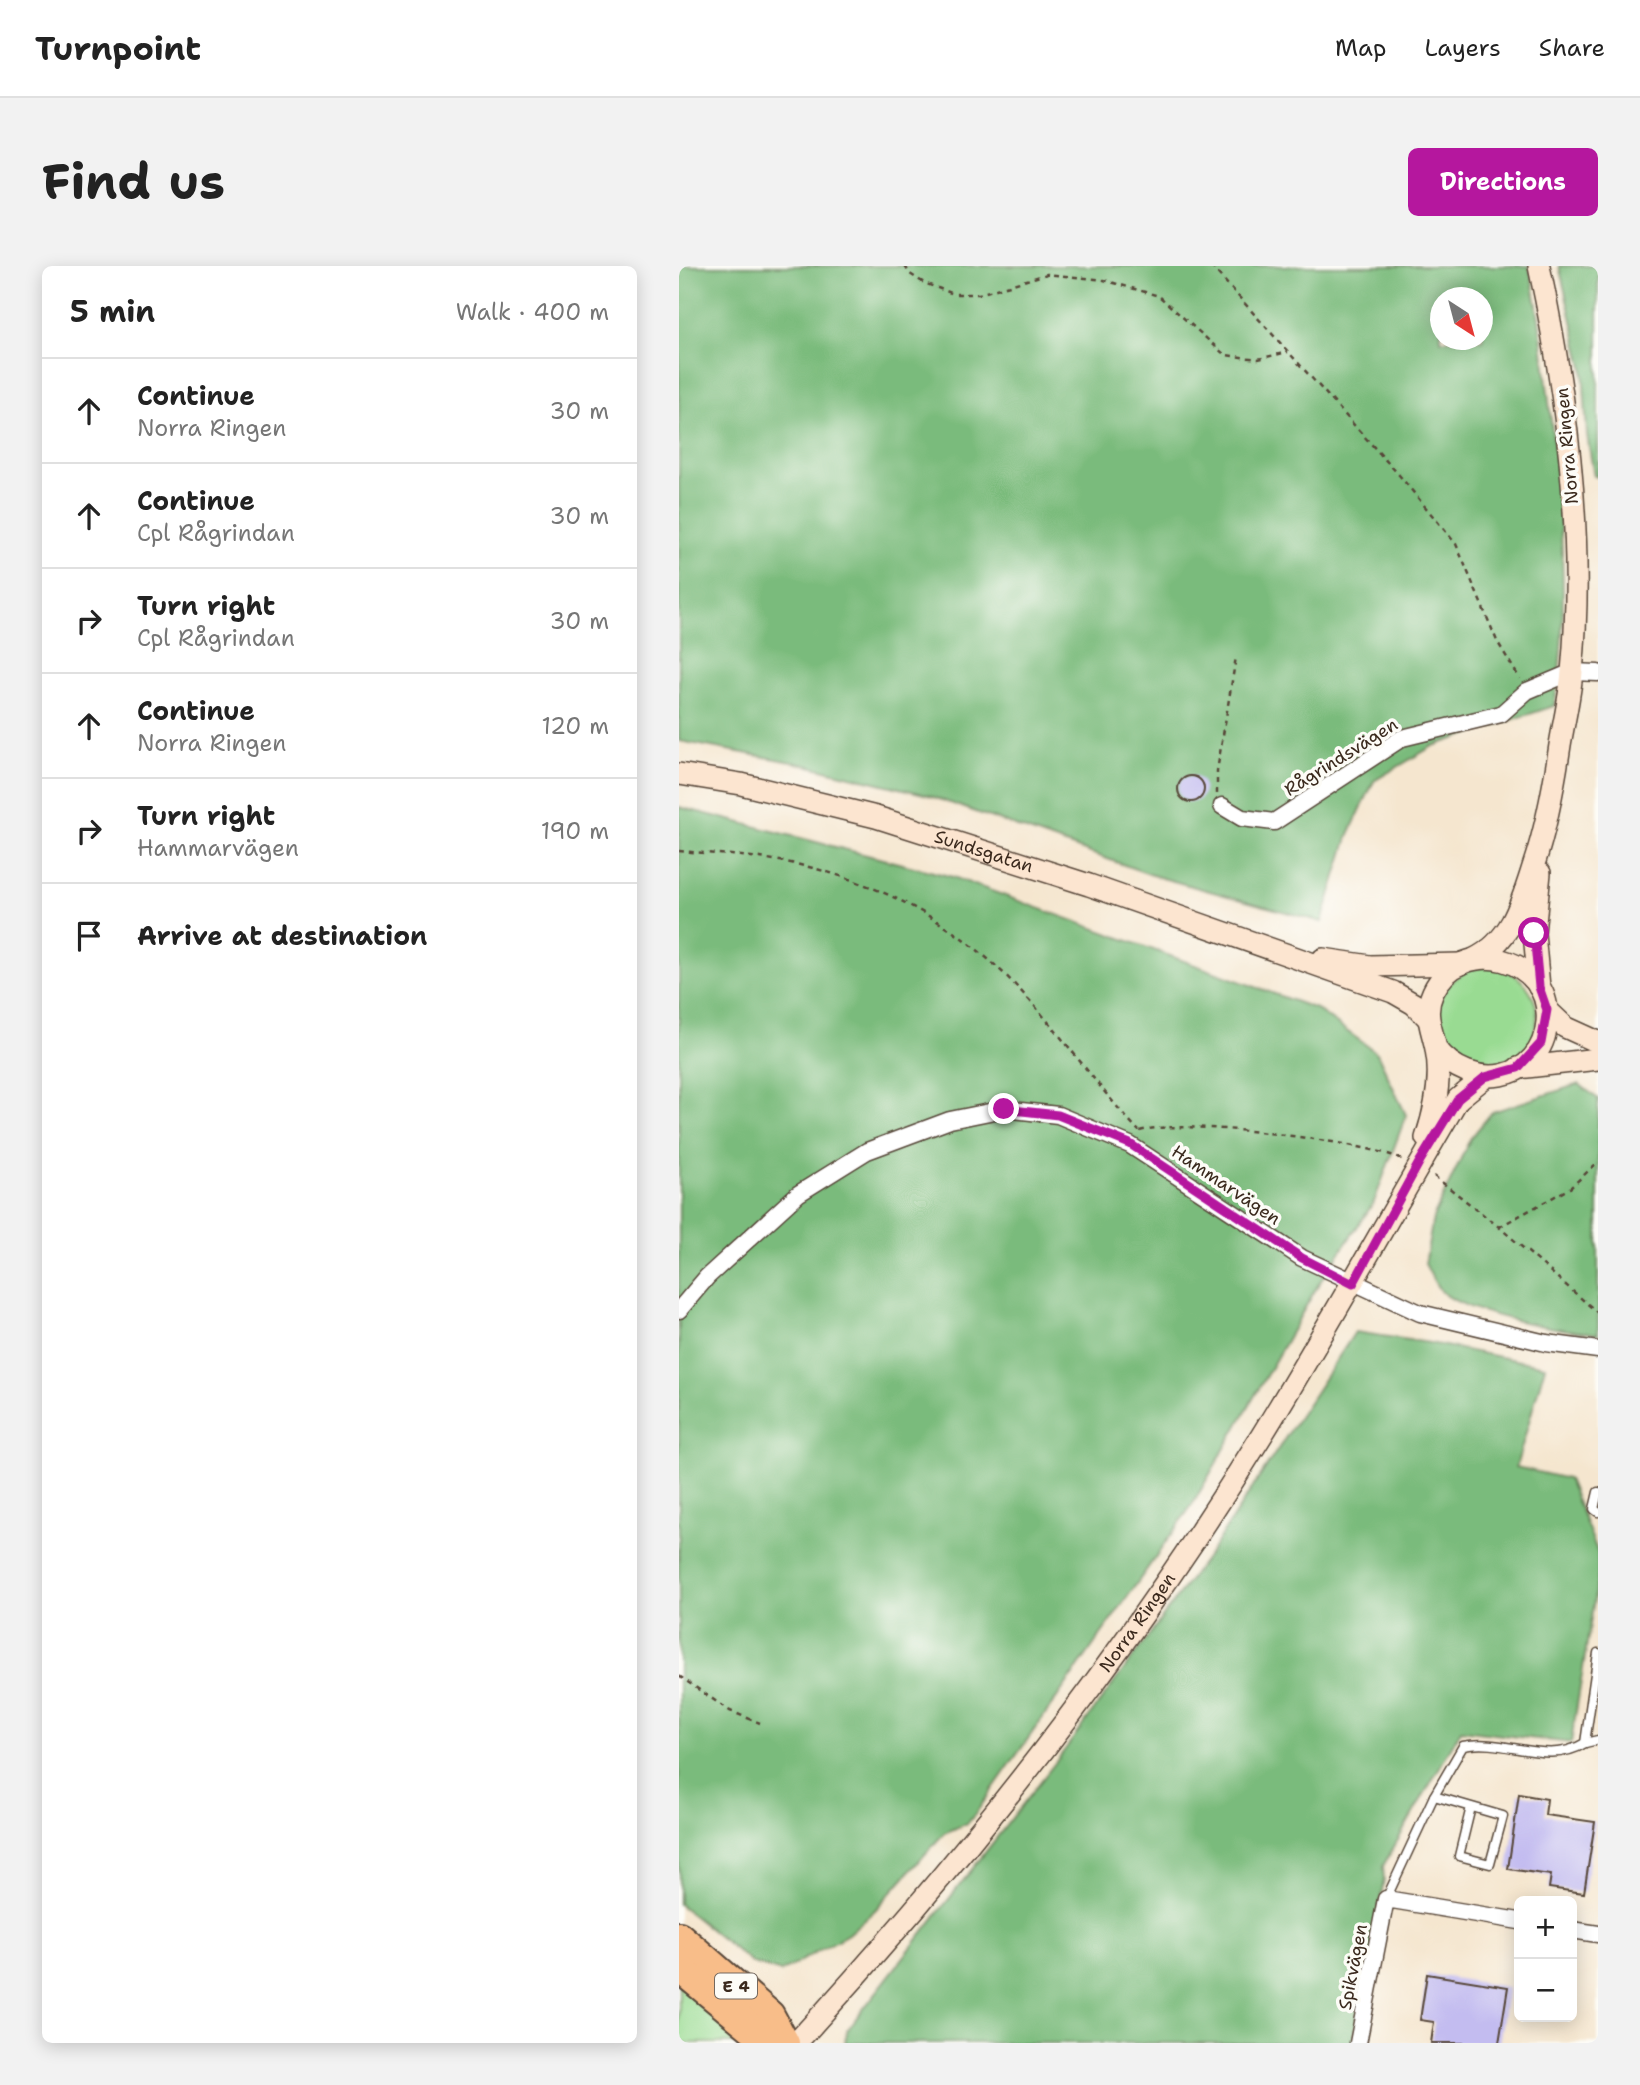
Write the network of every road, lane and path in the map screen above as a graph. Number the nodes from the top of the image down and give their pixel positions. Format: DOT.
graph roads {
  1 [pos="905,266"];
  2 [pos="1211,266"];
  3 [pos="1539,266"];
  4 [pos="1288,352"];
  5 [pos="1236,657"];
  6 [pos="1572,672"];
  7 [pos="1598,673"];
  8 [pos="1527,691"];
  9 [pos="679,774"];
  10 [pos="1222,806"];
  11 [pos="1543,836"];
  12 [pos="679,851"];
  13 [pos="1282,951"];
  14 [pos="1467,961"];
  15 [pos="1539,987"];
  16 [pos="1547,1010"];
  17 [pos="1428,1018"];
  18 [pos="1598,1042"];
  19 [pos="1436,1048"];
  20 [pos="1598,1059"];
  21 [pos="1518,1068"];
  22 [pos="1485,1077"];
  23 [pos="1598,1162"];
  24 [pos="1418,1165"];
  25 [pos="1499,1227"];
  26 [pos="1353,1284"];
  27 [pos="679,1310"];
  28 [pos="1598,1313"];
  29 [pos="1598,1350"];
  30 [pos="1598,1492"];
  31 [pos="1598,1512"];
  32 [pos="1598,1653"];
  33 [pos="679,1676"];
  34 [pos="759,1723"];
  35 [pos="1598,1740"];
  36 [pos="1585,1743"];
  37 [pos="1434,1796"];
  38 [pos="1471,1807"];
  39 [pos="1386,1899"];
  40 [pos="1514,1920"];
  41 [pos="1577,1931"];
  42 [pos="1598,1934"];
  43 [pos="679,1936"];
  44 [pos="679,1968"];
  45 [pos="736,2016"];
  46 [pos="747,2043"];
  47 [pos="775,2043"];
  48 [pos="785,2043"];
  49 [pos="796,2043"];
  50 [pos="1358,2043"];
  1 -- 4 [label="path"];
  2 -- 4 [label="path"];
  3 -- 6 [label="main road, Norra Ringen"];
  4 -- 8 [label="path"];
  5 -- 10 [label="path"];
  6 -- 7 [label="street, Rågrindsvägen"];
  6 -- 8 [label="street, Rågrindsvägen"];
  6 -- 11 [label="main road, Norra Ringen"];
  8 -- 10 [label="street, Rågrindsvägen"];
  9 -- 13 [label="main road, Sundsgatan"];
  11 -- 14 [label="main road, Norra Ringen"];
  11 -- 15 [label="main road, Norra Ringen"];
  12 -- 24 [label="path"];
  13 -- 14 [label="main road, Sundsgatan"];
  13 -- 17 [label="main road, Sundsgatan"];
  14 -- 15 [label="main road"];
  14 -- 17 [label="main road"];
  15 -- 16 [label="main road"];
  16 -- 18 [label="main road"];
  16 -- 21 [label="main road"];
  17 -- 19 [label="main road"];
  19 -- 22 [label="main road"];
  19 -- 24 [label="main road, Norra Ringen"];
  20 -- 21 [label="main road"];
  21 -- 22 [label="main road"];
  22 -- 24 [label="main road, Norra Ringen"];
  23 -- 25 [label="path"];
  24 -- 25 [label="path"];
  24 -- 26 [label="main road, Norra Ringen"];
  25 -- 28 [label="path"];
  26 -- 27 [label="street, Hammarvägen"];
  26 -- 29 [label="street, Hammarvägen"];
  26 -- 49 [label="main road, Norra Ringen"];
  30 -- 31 [label="lane"];
  32 -- 36 [label="lane"];
  33 -- 34 [label="path"];
  35 -- 36 [label="lane"];
  36 -- 37 [label="lane"];
  37 -- 38 [label="lane"];
  37 -- 39 [label="lane"];
  38 -- 38 [label="lane"];
  39 -- 40 [label="street"];
  39 -- 50 [label="street, Spikvägen"];
  41 -- 42 [label="street"];
  43 -- 48 [label="highway, E 4"];
  44 -- 45 [label="highway, E 4"];
  45 -- 46 [label="highway, E 4"];
  45 -- 47 [label="highway, E 4"];
}
